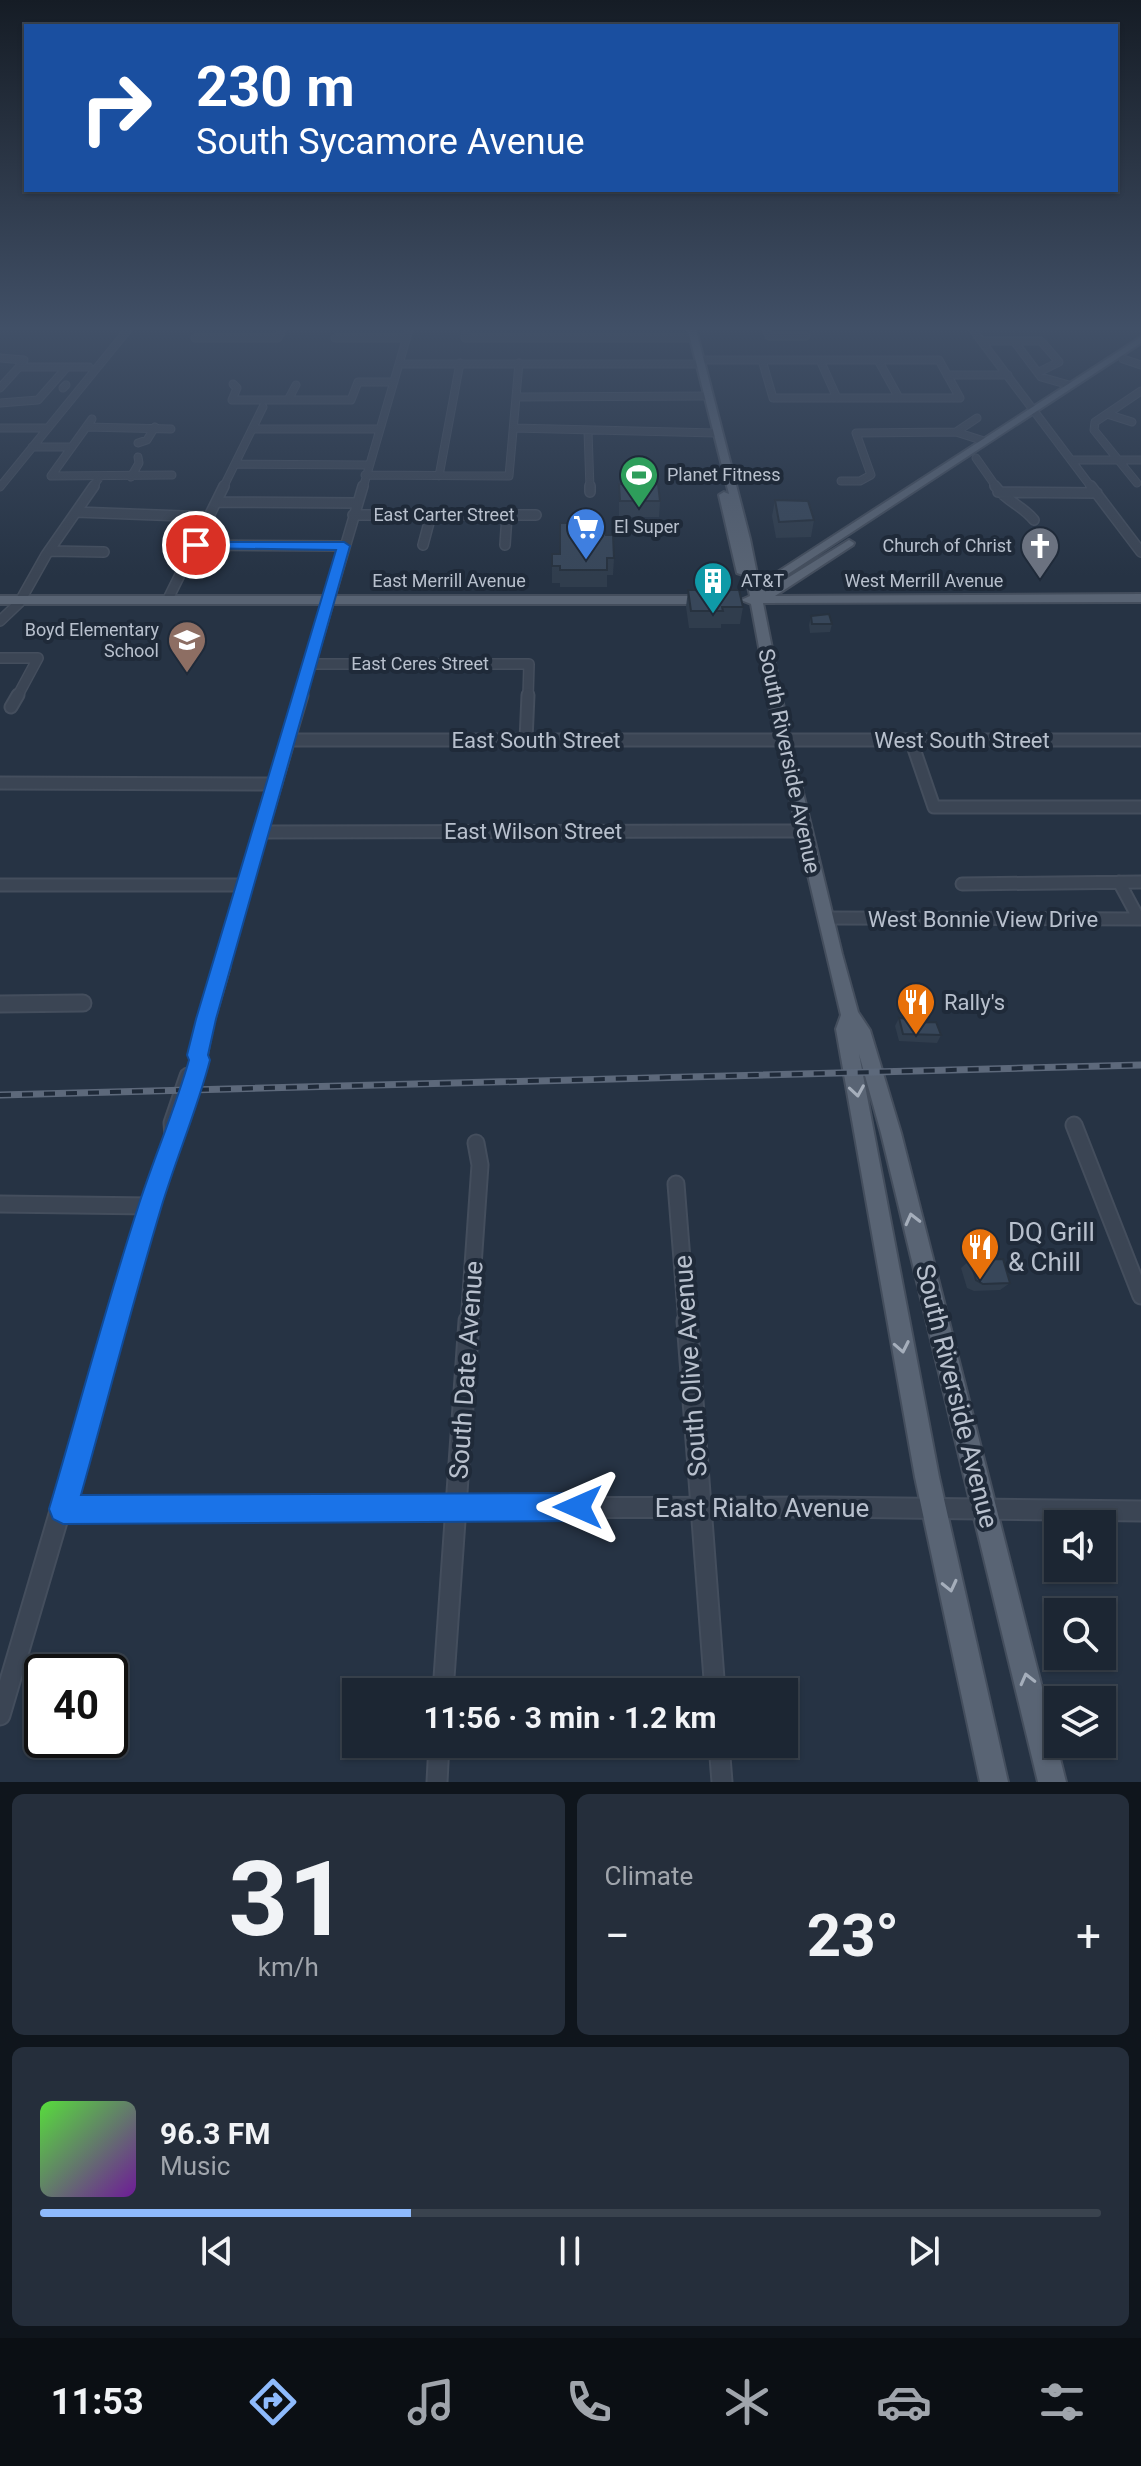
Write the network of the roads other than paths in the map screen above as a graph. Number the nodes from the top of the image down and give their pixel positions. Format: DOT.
graph roads {
  1 [pos="56,409"];
  2 [pos="262,409"];
  3 [pos="386,409"];
  4 [pos="451,409"];
  5 [pos="516,409"];
  6 [pos="711,409"];
  7 [pos="1033,409"];
  8 [pos="1041,409"];
  9 [pos="1042,409"];
  10 [pos="1114,409"];
  11 [pos="1036,413"];
  12 [pos="1107,414"];
  13 [pos="977,418"];
  14 [pos="92,419"];
  15 [pos="1132,422"];
  16 [pos="86,427"];
  17 [pos="155,427"];
  18 [pos="0,428"];
  19 [pos="48,428"];
  20 [pos="514,428"];
  21 [pos="171,429"];
  22 [pos="252,429"];
  23 [pos="380,429"];
  24 [pos="588,431"];
  25 [pos="956,432"];
  26 [pos="716,433"];
  27 [pos="984,441"];
  28 [pos="138,443"];
  29 [pos="32,447"];
  30 [pos="71,447"];
  31 [pos="138,457"];
  32 [pos="976,458"];
  33 [pos="1073,460"];
  34 [pos="1118,460"];
  35 [pos="1141,460"];
  36 [pos="235,464"];
  37 [pos="369,465"];
  38 [pos="172,475"];
  39 [pos="365,475"];
  40 [pos="439,476"];
  41 [pos="131,477"];
  42 [pos="99,478"];
  43 [pos="841,481"];
  44 [pos="1137,483"];
  45 [pos="0,487"];
  46 [pos="590,492"];
  47 [pos="998,492"];
  48 [pos="1097,493"];
  49 [pos="217,502"];
  50 [pos="356,503"];
  51 [pos="76,512"];
  52 [pos="353,515"];
  53 [pos="431,515"];
  54 [pos="507,515"];
  55 [pos="536,515"];
  56 [pos="210,517"];
  57 [pos="1034,520"];
  58 [pos="196,545"];
  59 [pos="423,545"];
  60 [pos="505,545"];
  61 [pos="344,546"];
  62 [pos="51,551"];
  63 [pos="104,552"];
  64 [pos="1141,552"];
  65 [pos="779,575"];
  66 [pos="754,576"];
  67 [pos="1141,598"];
  68 [pos="168,599"];
  69 [pos="329,599"];
  70 [pos="0,600"];
  71 [pos="23,600"];
  72 [pos="755,600"];
  73 [pos="0,621"];
  74 [pos="0,658"];
  75 [pos="310,664"];
  76 [pos="11,707"];
  77 [pos="783,739"];
  78 [pos="288,740"];
  79 [pos="526,740"];
  80 [pos="911,740"];
  81 [pos="1141,740"];
  82 [pos="0,783"];
  83 [pos="276,784"];
  84 [pos="1141,807"];
  85 [pos="804,831"];
  86 [pos="262,832"];
  87 [pos="1119,882"];
  88 [pos="1141,882"];
  89 [pos="962,884"];
  90 [pos="0,885"];
  91 [pos="246,885"];
  92 [pos="825,918"];
  93 [pos="1140,919"];
  94 [pos="83,1003"];
  95 [pos="0,1004"];
  96 [pos="850,1015"];
  97 [pos="1074,1125"];
  98 [pos="476,1143"];
  99 [pos="676,1184"];
  100 [pos="0,1204"];
  101 [pos="150,1206"];
  102 [pos="1141,1296"];
  103 [pos="457,1507"];
  104 [pos="701,1507"];
  105 [pos="63,1509"];
  106 [pos="933,1509"];
  107 [pos="1141,1511"];
  108 [pos="987,1512"];
  109 [pos="16,1666"];
  110 [pos="444,1678"];
  111 [pos="714,1678"];
  112 [pos="0,1688"];
  113 [pos="0,1715"];
  114 [pos="438,1758"];
  115 [pos="720,1758"];
  116 [pos="437,1782"];
  117 [pos="722,1782"];
  118 [pos="994,1782"];
  119 [pos="1052,1782"];
  1 -- 19 [label="street"];
  2 -- 22 [label="street"];
  3 -- 23 [label="street"];
  4 -- 40 [label="street"];
  5 -- 20 [label="street"];
  6 -- 26 [label="main road, South Riverside Avenue"];
  7 -- 11 [label="street"];
  8 -- 11 [label="main road"];
  9 -- 11 [label="main road"];
  10 -- 12 [label="street"];
  11 -- 27 [label="main road"];
  11 -- 32 [label="main road"];
  11 -- 33 [label="street"];
  12 -- 15 [label="street"];
  12 -- 34 [label="street"];
  13 -- 25 [label="street"];
  14 -- 16 [label="street"];
  16 -- 17 [label="street"];
  16 -- 30 [label="street"];
  17 -- 21 [label="street"];
  17 -- 28 [label="street"];
  18 -- 19 [label="street"];
  19 -- 29 [label="street"];
  20 -- 24 [label="street"];
  20 -- 40 [label="street"];
  22 -- 23 [label="street"];
  22 -- 36 [label="street"];
  23 -- 37 [label="street"];
  24 -- 26 [label="street"];
  24 -- 46 [label="street"];
  25 -- 27 [label="street"];
  25 -- 43 [label="street"];
  26 -- 66 [label="main road, South Riverside Avenue"];
  26 -- 72 [label="main road, South Riverside Avenue"];
  27 -- 65 [label="main road"];
  29 -- 30 [label="street"];
  29 -- 45 [label="street"];
  30 -- 42 [label="street"];
  31 -- 41 [label="street"];
  32 -- 47 [label="street"];
  32 -- 72 [label="main road"];
  33 -- 34 [label="street"];
  33 -- 48 [label="street"];
  34 -- 35 [label="street"];
  34 -- 44 [label="street"];
  36 -- 37 [label="street"];
  36 -- 49 [label="street"];
  37 -- 39 [label="street"];
  38 -- 41 [label="street"];
  39 -- 40 [label="street"];
  39 -- 50 [label="street"];
  41 -- 42 [label="street"];
  42 -- 51 [label="street"];
  47 -- 48 [label="street"];
  47 -- 57 [label="street"];
  48 -- 64 [label="street"];
  49 -- 50 [label="street, East Carter Street"];
  49 -- 56 [label="street"];
  50 -- 52 [label="street"];
  51 -- 56 [label="street"];
  51 -- 62 [label="street"];
  52 -- 53 [label="street, East Carter Street"];
  52 -- 61 [label="street"];
  53 -- 54 [label="street, East Carter Street"];
  53 -- 59 [label="street"];
  54 -- 55 [label="street, East Carter Street"];
  54 -- 60 [label="street"];
  56 -- 58 [label="street"];
  58 -- 61 [label="street"];
  58 -- 68 [label="street"];
  61 -- 69 [label="street"];
  62 -- 63 [label="street"];
  62 -- 71 [label="street"];
  65 -- 66 [label="main road"];
  65 -- 72 [label="main road"];
  66 -- 72 [label="main road, South Riverside Avenue"];
  67 -- 72 [label="main road, West Merrill Avenue"];
  68 -- 69 [label="main road, East Merrill Avenue"];
  68 -- 71 [label="main road, East Merrill Avenue"];
  69 -- 72 [label="main road, East Merrill Avenue"];
  69 -- 75 [label="street"];
  70 -- 71 [label="main road, East Merrill Avenue"];
  71 -- 73 [label="street"];
  72 -- 77 [label="main road, South Riverside Avenue"];
  74 -- 76 [label="street"];
  75 -- 78 [label="street"];
  75 -- 79 [label="street, East Ceres Street"];
  77 -- 79 [label="street, East South Street"];
  77 -- 80 [label="street, West South Street"];
  77 -- 85 [label="main road, South Riverside Avenue"];
  78 -- 79 [label="street, East South Street"];
  78 -- 83 [label="street"];
  80 -- 81 [label="street, West South Street"];
  80 -- 84 [label="street"];
  82 -- 83 [label="street"];
  83 -- 86 [label="street"];
  85 -- 86 [label="street, East Wilson Street"];
  85 -- 92 [label="main road, South Riverside Avenue"];
  86 -- 91 [label="street"];
  87 -- 88 [label="street"];
  87 -- 89 [label="street"];
  87 -- 93 [label="street"];
  90 -- 91 [label="street"];
  91 -- 101 [label="street"];
  92 -- 93 [label="street, West Bonnie View Drive"];
  92 -- 96 [label="main road, South Riverside Avenue"];
  94 -- 95 [label="street"];
  96 -- 106 [label="main road, South Riverside Avenue, one-way"];
  108 -- 96 [label="main road, South Riverside Avenue, one-way"];
  97 -- 102 [label="street"];
  98 -- 103 [label="street, South Date Avenue"];
  99 -- 104 [label="street, South Olive Avenue"];
  100 -- 101 [label="street"];
  101 -- 105 [label="street"];
  103 -- 104 [label="street, East Rialto Avenue"];
  103 -- 105 [label="street, East Rialto Avenue"];
  103 -- 110 [label="street, South Date Avenue"];
  104 -- 106 [label="street, East Rialto Avenue"];
  104 -- 111 [label="street, South Olive Avenue"];
  105 -- 109 [label="street"];
  106 -- 108 [label="street, East Rialto Avenue"];
  106 -- 118 [label="main road, South Riverside Avenue, one-way"];
  107 -- 108 [label="street, East Rialto Avenue"];
  119 -- 108 [label="main road, South Riverside Avenue, one-way"];
  109 -- 112 [label="street"];
  109 -- 113 [label="street"];
  114 -- 116 [label="street"];
  115 -- 117 [label="street"];
}
